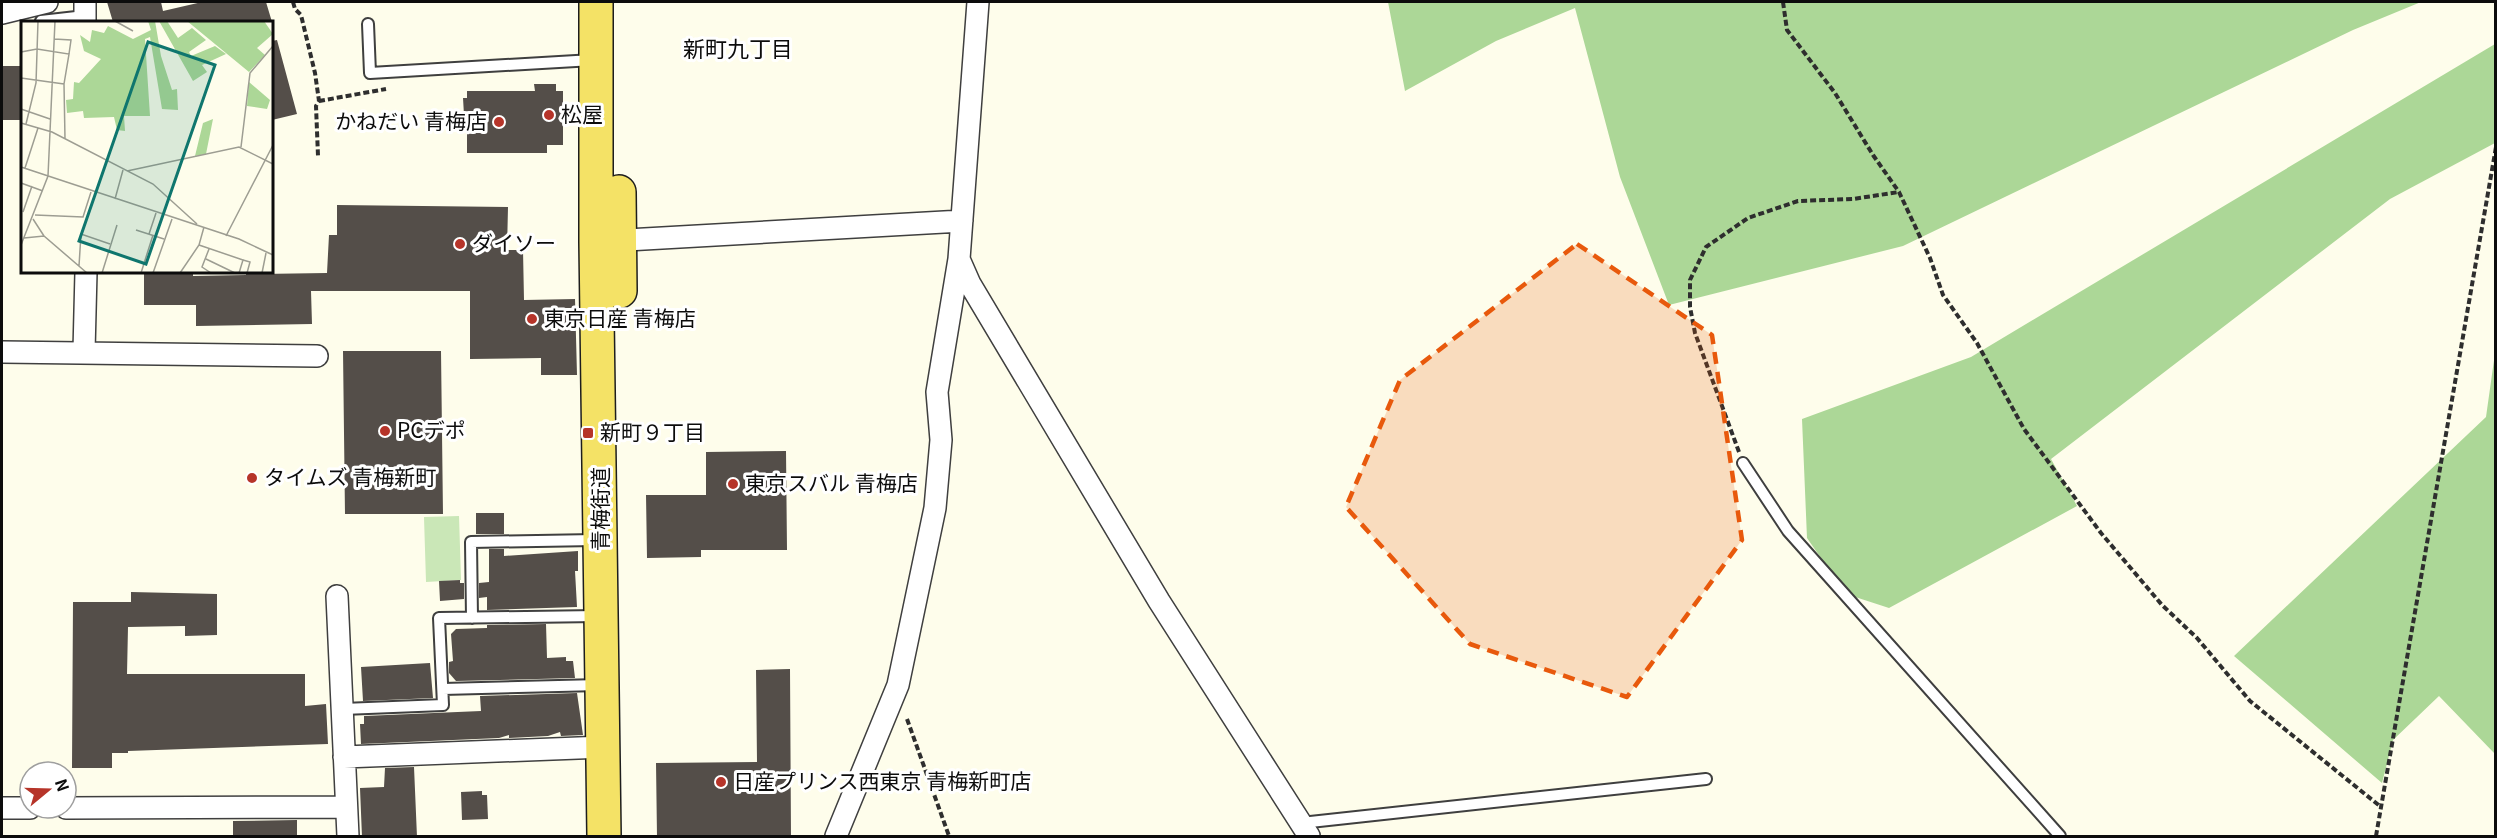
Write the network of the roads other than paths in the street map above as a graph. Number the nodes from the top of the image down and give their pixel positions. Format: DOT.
graph roads {
  1 [pos="596,2"];
  2 [pos="616,2"];
  3 [pos="978,2"];
  4 [pos="44,11"];
  5 [pos="2,13"];
  6 [pos="85,13"];
  7 [pos="368,24"];
  8 [pos="596,60"];
  9 [pos="962,221"];
  10 [pos="608,241"];
  11 [pos="959,259"];
  12 [pos="86,273"];
  13 [pos="84,351"];
  14 [pos="2,352"];
  15 [pos="316,356"];
  16 [pos="1743,463"];
  17 [pos="601,540"];
  18 [pos="337,596"];
  19 [pos="602,616"];
  20 [pos="472,618"];
  21 [pos="603,685"];
  22 [pos="443,689"];
  23 [pos="343,709"];
  24 [pos="604,747"];
  25 [pos="344,757"];
  26 [pos="1706,779"];
  27 [pos="345,807"];
  28 [pos="2,808"];
  29 [pos="18,808"];
  30 [pos="78,808"];
  31 [pos="1305,830"];
  32 [pos="348,837"];
  33 [pos="604,837"];
  34 [pos="625,837"];
  35 [pos="836,837"];
  36 [pos="2060,837"];
  1 -- 8 [label="main road, 青梅街道"];
  2 -- 10 [label="main road, 青梅街道"];
  3 -- 9 [label="street"];
  4 -- 5 [label="street"];
  4 -- 6 [label="lane"];
  7 -- 8 [label="lane"];
  8 -- 10 [label="main road, 青梅街道"];
  9 -- 10 [label="street"];
  9 -- 11 [label="street"];
  10 -- 17 [label="main road, 青梅街道"];
  10 -- 34 [label="main road, 青梅街道"];
  11 -- 31 [label="street"];
  11 -- 35 [label="street"];
  12 -- 13 [label="street"];
  13 -- 14 [label="street"];
  13 -- 15 [label="street"];
  16 -- 36 [label="lane"];
  17 -- 19 [label="main road, 青梅街道"];
  17 -- 20 [label="lane"];
  18 -- 23 [label="street"];
  19 -- 20 [label="lane"];
  19 -- 21 [label="main road, 青梅街道"];
  20 -- 22 [label="lane"];
  21 -- 22 [label="lane"];
  21 -- 24 [label="main road, 青梅街道"];
  22 -- 23 [label="lane"];
  23 -- 25 [label="street"];
  24 -- 25 [label="street"];
  24 -- 33 [label="main road, 青梅街道"];
  25 -- 27 [label="street"];
  26 -- 31 [label="lane"];
  27 -- 30 [label="street"];
  27 -- 32 [label="street"];
  28 -- 29 [label="street"];
}
